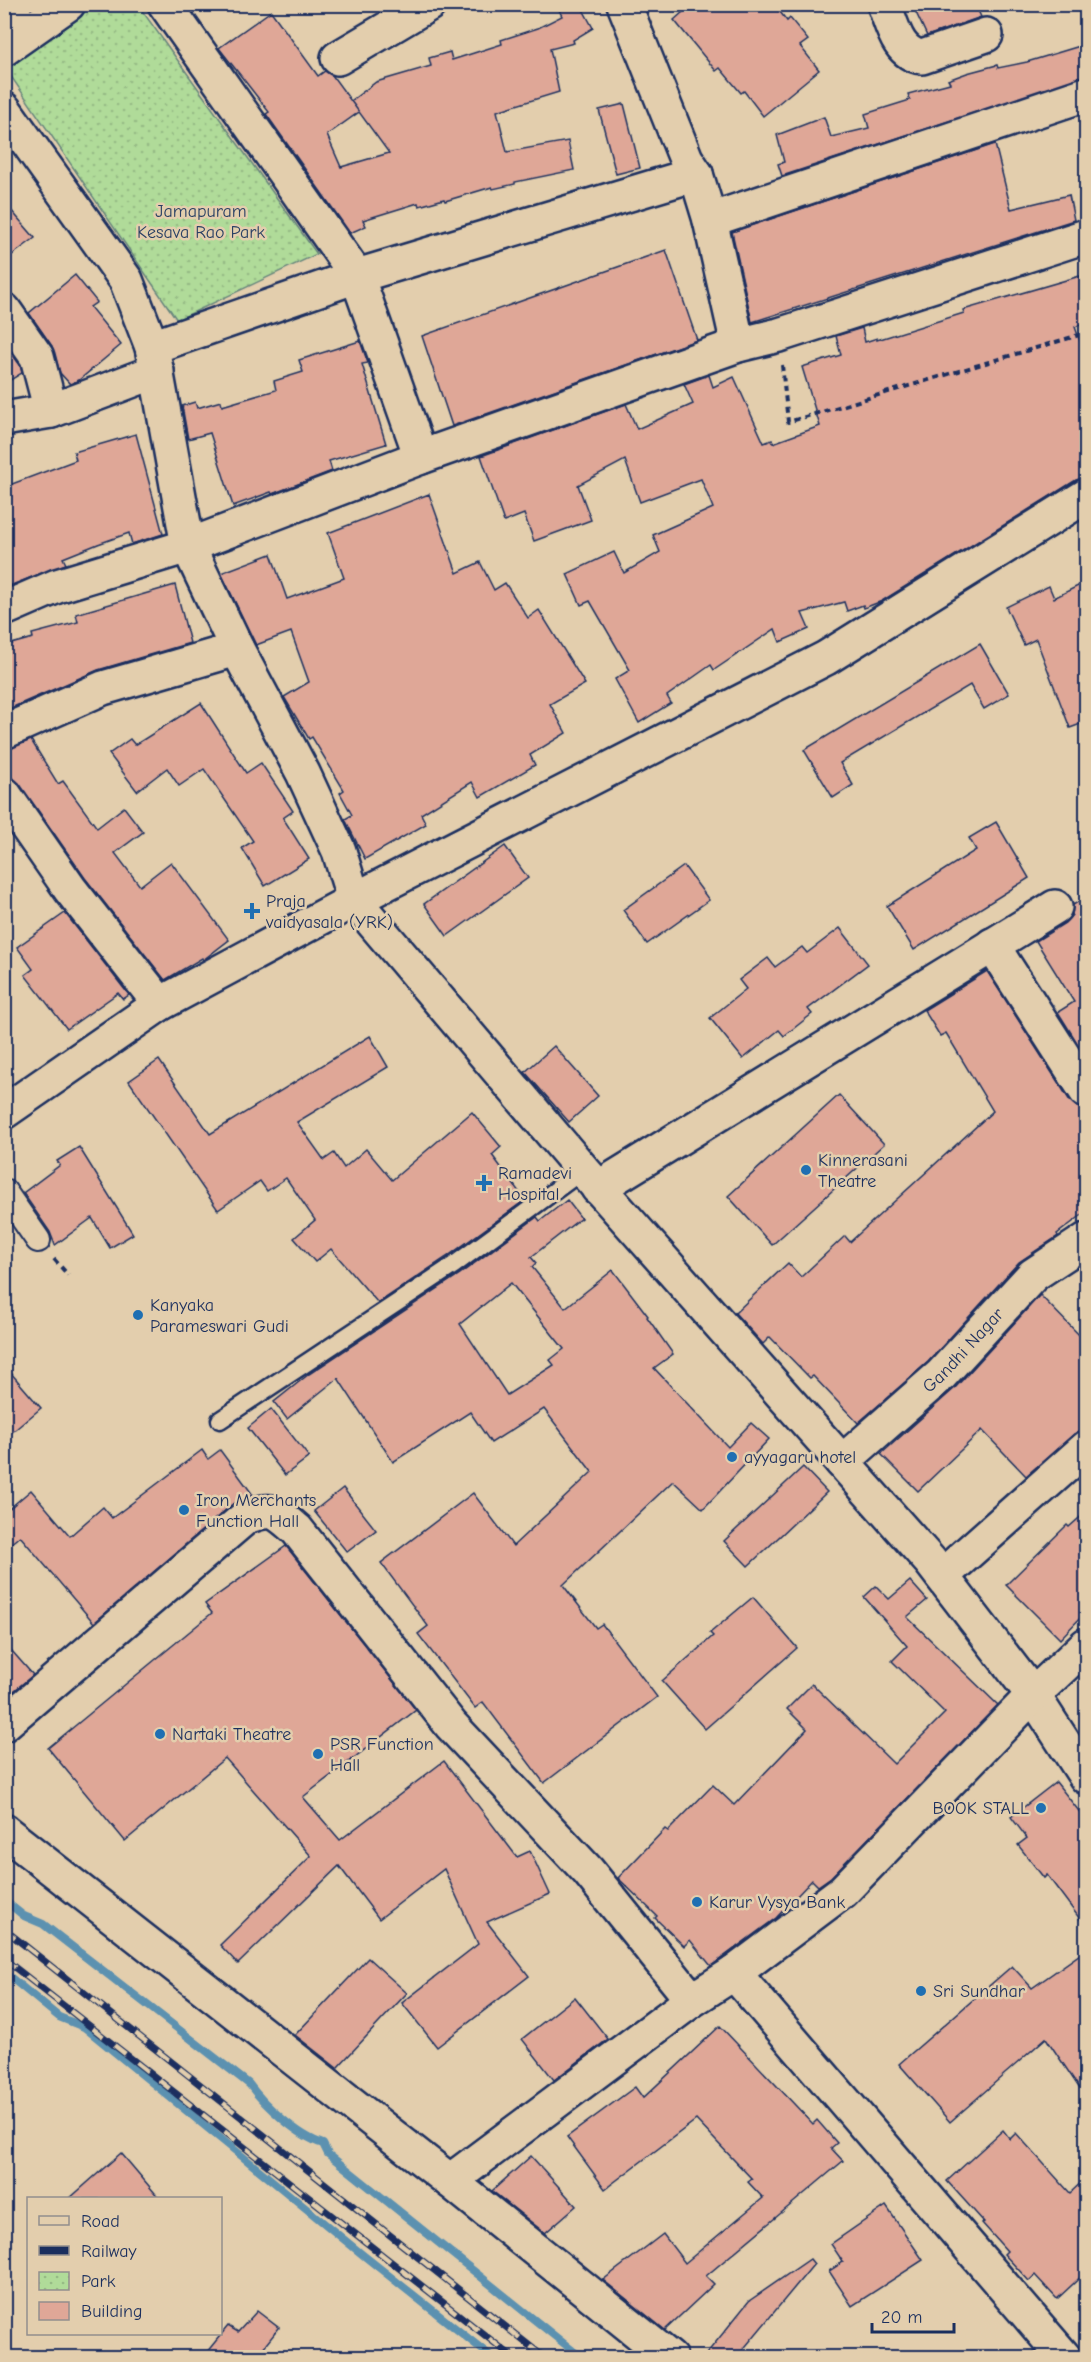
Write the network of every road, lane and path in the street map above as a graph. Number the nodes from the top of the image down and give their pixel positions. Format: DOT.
graph roads {
  1 [pos="15,4"];
  2 [pos="68,4"];
  3 [pos="165,4"];
  4 [pos="429,4"];
  5 [pos="624,4"];
  6 [pos="884,4"];
  7 [pos="4,12"];
  8 [pos="986,35"];
  9 [pos="4,49"];
  10 [pos="338,58"];
  11 [pos="1086,94"];
  12 [pos="4,109"];
  13 [pos="696,174"];
  14 [pos="710,220"];
  15 [pos="1086,236"];
  16 [pos="357,276"];
  17 [pos="4,310"];
  18 [pos="1086,333"];
  19 [pos="779,335"];
  20 [pos="738,345"];
  21 [pos="154,359"];
  22 [pos="51,411"];
  23 [pos="4,419"];
  24 [pos="421,457"];
  25 [pos="1086,495"];
  26 [pos="188,546"];
  27 [pos="4,609"];
  28 [pos="237,649"];
  29 [pos="4,732"];
  30 [pos="4,794"];
  31 [pos="354,900"];
  32 [pos="1055,908"];
  33 [pos="992,945"];
  34 [pos="160,1004"];
  35 [pos="1086,1090"];
  36 [pos="4,1112"];
  37 [pos="591,1179"];
  38 [pos="4,1191"];
  39 [pos="38,1240"];
  40 [pos="1086,1240"];
  41 [pos="220,1420"];
  42 [pos="1086,1448"];
  43 [pos="842,1462"];
  44 [pos="942,1576"];
  45 [pos="1086,1645"];
  46 [pos="1033,1695"];
  47 [pos="4,1724"];
  48 [pos="1086,1777"];
  49 [pos="4,1831"];
  50 [pos="734,1973"];
  51 [pos="692,2000"];
  52 [pos="450,2181"];
  53 [pos="670,2358"];
  54 [pos="1065,2358"];
  1 -- 7 [label="street"];
  2 -- 9 [label="street"];
  3 -- 16 [label="street"];
  4 -- 10 [label="street"];
  5 -- 13 [label="street"];
  6 -- 8 [label="street"];
  11 -- 14 [label="street"];
  12 -- 21 [label="street"];
  13 -- 14 [label="street"];
  13 -- 16 [label="street"];
  14 -- 20 [label="street"];
  15 -- 19 [label="street"];
  16 -- 21 [label="street"];
  16 -- 24 [label="street"];
  17 -- 22 [label="street"];
  18 -- 19 [label="path"];
  19 -- 20 [label="street"];
  20 -- 24 [label="street"];
  21 -- 22 [label="street"];
  21 -- 26 [label="street"];
  22 -- 23 [label="street"];
  24 -- 26 [label="street"];
  25 -- 31 [label="street"];
  26 -- 27 [label="street"];
  26 -- 28 [label="street"];
  28 -- 29 [label="street"];
  28 -- 31 [label="street"];
  30 -- 34 [label="street"];
  31 -- 34 [label="street"];
  31 -- 37 [label="street"];
  32 -- 33 [label="street"];
  33 -- 35 [label="street"];
  33 -- 37 [label="street"];
  34 -- 36 [label="street"];
  37 -- 41 [label="lane"];
  37 -- 43 [label="street"];
  38 -- 39 [label="street"];
  40 -- 43 [label="street, Gandhi Nagar"];
  42 -- 44 [label="street"];
  43 -- 44 [label="street"];
  44 -- 46 [label="street"];
  45 -- 46 [label="street"];
  46 -- 48 [label="street"];
  46 -- 50 [label="street"];
  47 -- 51 [label="street"];
  49 -- 52 [label="street"];
  50 -- 51 [label="street"];
  50 -- 54 [label="street"];
  51 -- 52 [label="street"];
  52 -- 53 [label="street"];
}
